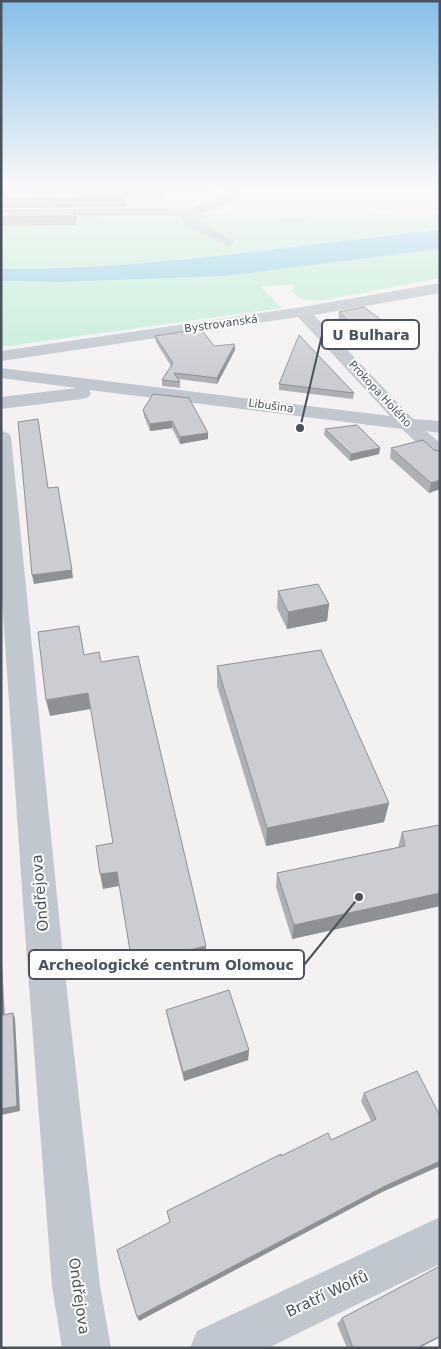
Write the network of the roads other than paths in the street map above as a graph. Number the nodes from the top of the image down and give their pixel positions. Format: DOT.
graph roads {
  1 [pos="440,288"];
  2 [pos="302,312"];
  3 [pos="1,356"];
  4 [pos="1,373"];
  5 [pos="102,385"];
  6 [pos="1,403"];
  7 [pos="410,424"];
  8 [pos="440,427"];
  9 [pos="1,437"];
  10 [pos="440,454"];
  11 [pos="12,697"];
  12 [pos="440,1240"];
  13 [pos="86,1348"];
  14 [pos="214,1348"];
  1 -- 2 [label="street, Bystrovanská"];
  2 -- 3 [label="street, Bystrovanská"];
  2 -- 7 [label="street, Prokopa Holého"];
  4 -- 5 [label="street, Libušina"];
  5 -- 6 [label="street, Libušina"];
  5 -- 7 [label="street, Libušina"];
  7 -- 8 [label="street, Libušina"];
  7 -- 10 [label="street, Prokopa Holého"];
  9 -- 11 [label="street, Ondřejova"];
  11 -- 13 [label="street, Ondřejova"];
  12 -- 14 [label="street, Bratří Wolfů"];
}
